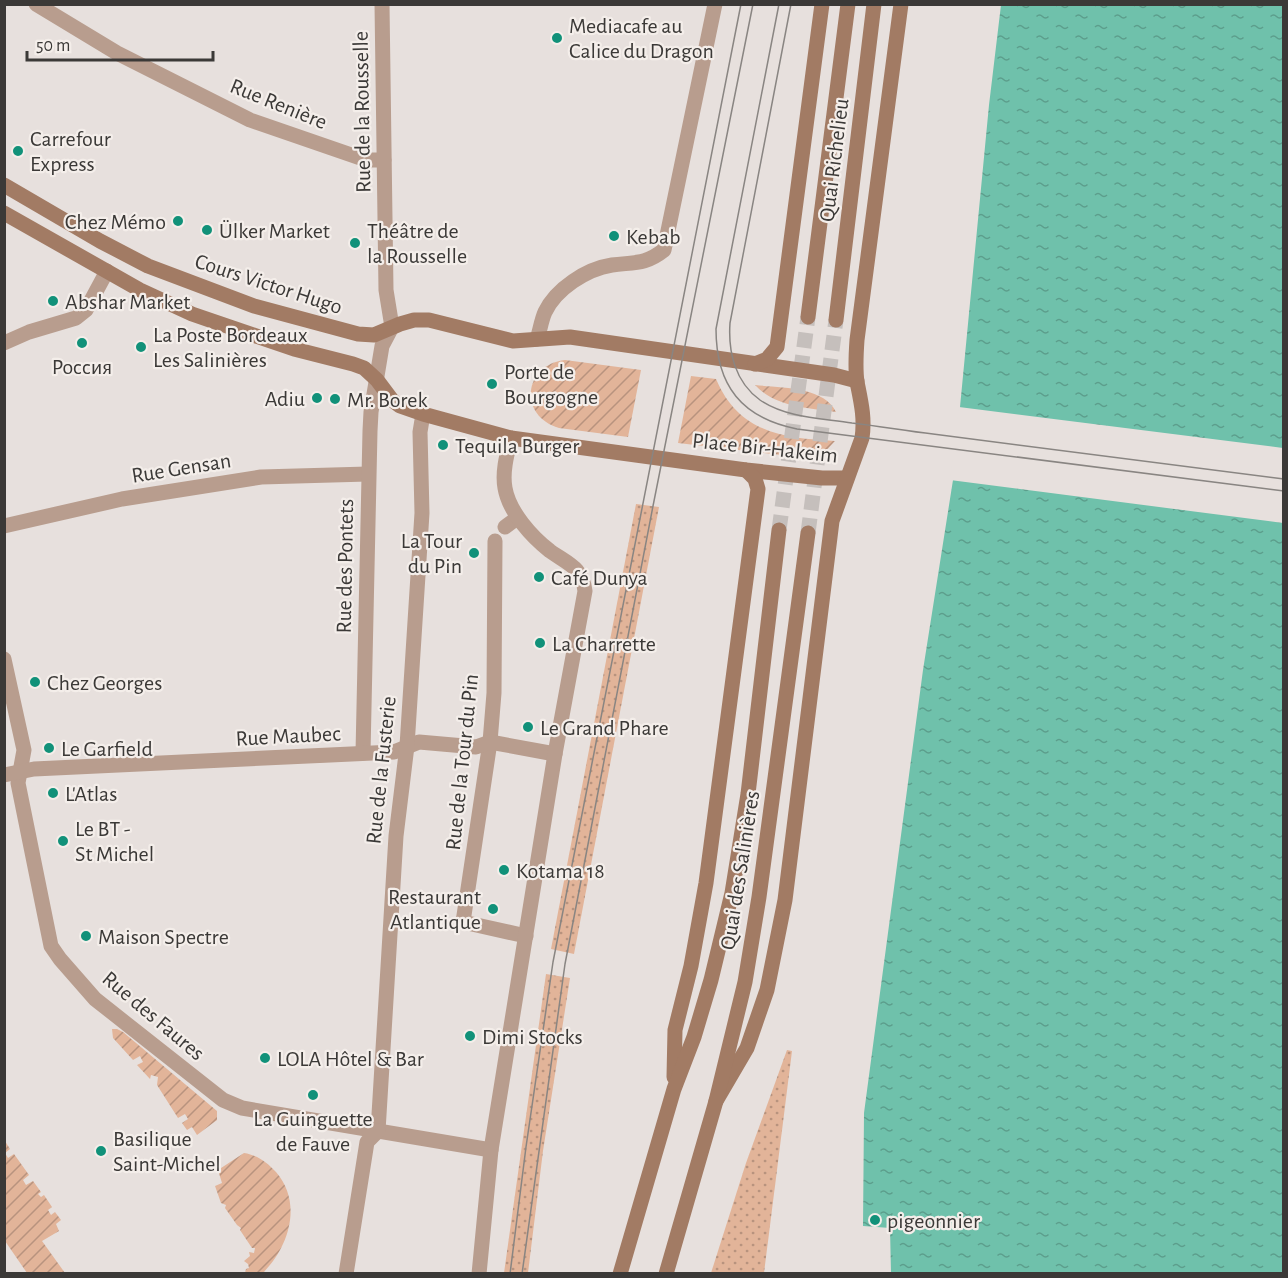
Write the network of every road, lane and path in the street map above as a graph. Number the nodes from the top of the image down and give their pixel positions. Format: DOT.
graph roads {
  1 [pos="36,4"];
  2 [pos="382,4"];
  3 [pos="714,4"];
  4 [pos="822,4"];
  5 [pos="848,4"];
  6 [pos="874,4"];
  7 [pos="902,4"];
  8 [pos="384,160"];
  9 [pos="4,185"];
  10 [pos="4,213"];
  11 [pos="107,271"];
  12 [pos="808,316"];
  13 [pos="836,320"];
  14 [pos="392,327"];
  15 [pos="537,339"];
  16 [pos="4,343"];
  17 [pos="755,364"];
  18 [pos="377,380"];
  19 [pos="857,381"];
  20 [pos="423,414"];
  21 [pos="511,438"];
  22 [pos="746,470"];
  23 [pos="368,474"];
  24 [pos="847,478"];
  25 [pos="4,526"];
  26 [pos="779,530"];
  27 [pos="808,533"];
  28 [pos="495,541"];
  29 [pos="4,659"];
  30 [pos="490,742"];
  31 [pos="407,746"];
  32 [pos="363,753"];
  33 [pos="555,754"];
  34 [pos="12,774"];
  35 [pos="526,936"];
  36 [pos="674,1089"];
  37 [pos="716,1101"];
  38 [pos="378,1131"];
  39 [pos="491,1150"];
  40 [pos="346,1274"];
  41 [pos="479,1274"];
  42 [pos="620,1274"];
  43 [pos="666,1274"];
  1 -- 8 [label="street, Rue Renière"];
  2 -- 8 [label="street, Rue de la Rousselle"];
  3 -- 15 [label="street"];
  4 -- 17 [label="main road"];
  5 -- 12 [label="main road, Quai Richelieu"];
  6 -- 13 [label="main road, Quai Richelieu"];
  7 -- 19 [label="main road, Place Bir-Hakeim"];
  8 -- 14 [label="street, Rue de la Rousselle"];
  9 -- 14 [label="main road, Cours Victor Hugo"];
  10 -- 11 [label="main road"];
  11 -- 16 [label="street"];
  11 -- 18 [label="main road"];
  14 -- 15 [label="main road, Cours Victor Hugo"];
  14 -- 18 [label="street, Rue des Pontets"];
  15 -- 17 [label="main road"];
  17 -- 19 [label="main road"];
  18 -- 20 [label="main road"];
  18 -- 23 [label="street, Rue des Pontets"];
  19 -- 24 [label="main road, Place Bir-Hakeim"];
  20 -- 21 [label="main road"];
  20 -- 31 [label="street, Rue de la Fusterie"];
  21 -- 22 [label="main road, Place Bir-Hakeim"];
  21 -- 33 [label="street"];
  22 -- 24 [label="main road, Place Bir-Hakeim"];
  22 -- 36 [label="main road"];
  23 -- 25 [label="street, Rue Gensan"];
  23 -- 32 [label="street, Rue des Pontets"];
  24 -- 37 [label="main road"];
  26 -- 36 [label="main road, Quai des Salinières"];
  27 -- 37 [label="main road, Quai des Salinières"];
  28 -- 30 [label="street, Rue de la Tour du Pin"];
  29 -- 34 [label="street, Rue des Faures"];
  30 -- 31 [label="street, Rue Maubec"];
  30 -- 33 [label="street, Rue Maubec"];
  30 -- 35 [label="street, Rue de la Tour du Pin"];
  31 -- 32 [label="street, Rue Maubec"];
  31 -- 38 [label="street, Rue de la Fusterie"];
  32 -- 34 [label="street, Rue Maubec"];
  33 -- 35 [label="street"];
  34 -- 38 [label="street, Rue des Faures"];
  35 -- 39 [label="street"];
  36 -- 42 [label="main road, Quai des Salinières"];
  37 -- 43 [label="main road, Quai des Salinières"];
  38 -- 39 [label="street, Rue des Faures"];
  38 -- 40 [label="street"];
  39 -- 41 [label="street"];
}
